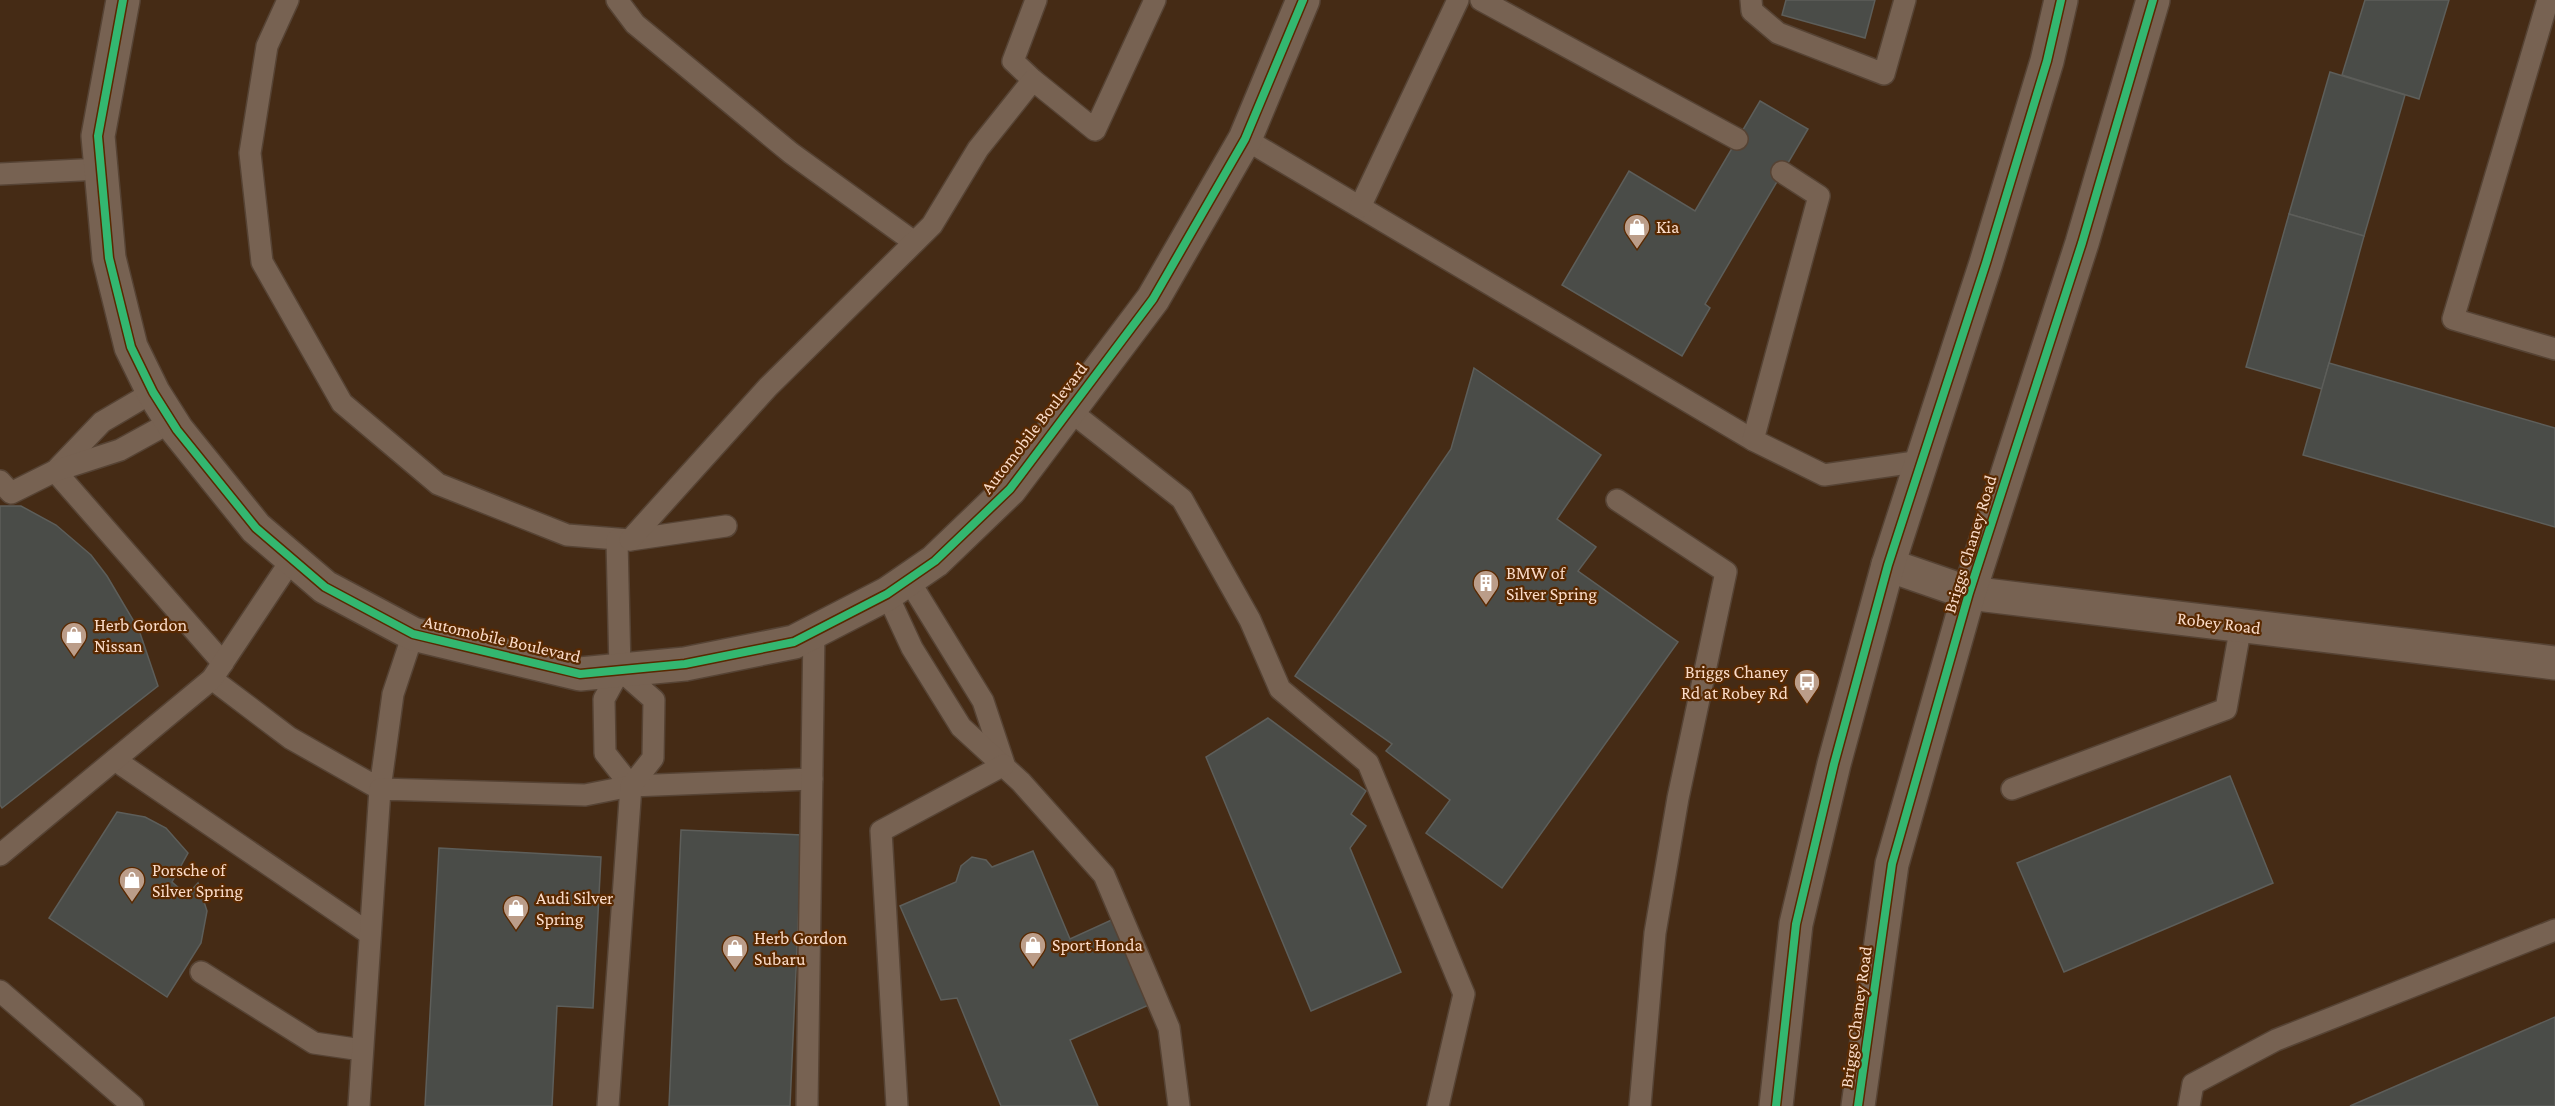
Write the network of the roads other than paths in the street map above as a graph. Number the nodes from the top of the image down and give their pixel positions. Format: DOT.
graph roads {
  1 [pos="123,0"];
  2 [pos="288,0"];
  3 [pos="617,0"];
  4 [pos="1036,0"];
  5 [pos="1155,0"];
  6 [pos="1303,0"];
  7 [pos="1458,0"];
  8 [pos="1481,0"];
  9 [pos="1751,0"];
  10 [pos="1905,0"];
  11 [pos="2061,0"];
  12 [pos="2153,0"];
  13 [pos="2548,0"];
  14 [pos="1033,80"];
  15 [pos="1245,139"];
  16 [pos="1737,139"];
  17 [pos="101,169"];
  18 [pos="1782,172"];
  19 [pos="0,174"];
  20 [pos="1360,207"];
  21 [pos="914,242"];
  22 [pos="2555,349"];
  23 [pos="153,392"];
  24 [pos="1069,410"];
  25 [pos="171,422"];
  26 [pos="1753,440"];
  27 [pos="1922,461"];
  28 [pos="55,471"];
  29 [pos="0,481"];
  30 [pos="1617,500"];
  31 [pos="726,526"];
  32 [pos="623,540"];
  33 [pos="292,559"];
  34 [pos="1888,565"];
  35 [pos="897,587"];
  36 [pos="1970,593"];
  37 [pos="2241,625"];
  38 [pos="814,631"];
  39 [pos="413,634"];
  40 [pos="2555,663"];
  41 [pos="620,670"];
  42 [pos="218,671"];
  43 [pos="115,760"];
  44 [pos="1004,765"];
  45 [pos="812,780"];
  46 [pos="631,786"];
  47 [pos="380,789"];
  48 [pos="2012,789"];
  49 [pos="0,855"];
  50 [pos="2555,930"];
  51 [pos="369,934"];
  52 [pos="201,972"];
  53 [pos="0,992"];
  54 [pos="362,1050"];
  55 [pos="133,1106"];
  56 [pos="359,1106"];
  57 [pos="608,1106"];
  58 [pos="807,1106"];
  59 [pos="897,1106"];
  60 [pos="1179,1106"];
  61 [pos="1438,1106"];
  62 [pos="1641,1106"];
  63 [pos="1776,1106"];
  64 [pos="1858,1106"];
  65 [pos="2189,1106"];
  1 -- 17 [label="street, Automobile Boulevard"];
  2 -- 32 [label="lane"];
  3 -- 21 [label="lane"];
  4 -- 14 [label="lane"];
  5 -- 14 [label="lane"];
  6 -- 15 [label="street, Automobile Boulevard"];
  7 -- 20 [label="lane"];
  8 -- 16 [label="lane"];
  9 -- 10 [label="lane"];
  11 -- 27 [label="street"];
  12 -- 36 [label="street, Briggs Chaney Road"];
  13 -- 22 [label="lane"];
  14 -- 21 [label="lane"];
  15 -- 20 [label="lane"];
  15 -- 24 [label="street, Automobile Boulevard"];
  17 -- 19 [label="lane"];
  17 -- 23 [label="street, Automobile Boulevard"];
  18 -- 26 [label="lane"];
  20 -- 26 [label="lane"];
  21 -- 32 [label="lane"];
  23 -- 25 [label="street, Automobile Boulevard"];
  23 -- 28 [label="lane"];
  24 -- 35 [label="street, Automobile Boulevard"];
  24 -- 61 [label="lane"];
  25 -- 28 [label="lane"];
  25 -- 33 [label="street, Automobile Boulevard"];
  26 -- 27 [label="lane"];
  27 -- 34 [label="street"];
  28 -- 29 [label="lane"];
  28 -- 42 [label="lane"];
  30 -- 62 [label="lane"];
  31 -- 32 [label="lane"];
  32 -- 41 [label="lane"];
  33 -- 39 [label="street, Automobile Boulevard"];
  33 -- 42 [label="lane"];
  34 -- 36 [label="street, Robey Road"];
  34 -- 63 [label="street"];
  35 -- 38 [label="street, Automobile Boulevard"];
  35 -- 44 [label="lane"];
  35 -- 44 [label="lane"];
  36 -- 37 [label="street, Robey Road"];
  36 -- 64 [label="street, Briggs Chaney Road"];
  37 -- 40 [label="street, Robey Road"];
  37 -- 48 [label="lane"];
  38 -- 41 [label="street, Automobile Boulevard"];
  38 -- 45 [label="lane"];
  39 -- 41 [label="street, Automobile Boulevard"];
  39 -- 47 [label="lane"];
  41 -- 46 [label="lane"];
  41 -- 46 [label="lane"];
  42 -- 43 [label="lane"];
  42 -- 47 [label="lane"];
  43 -- 49 [label="lane"];
  43 -- 51 [label="lane"];
  44 -- 59 [label="lane"];
  44 -- 60 [label="lane"];
  45 -- 46 [label="lane"];
  45 -- 58 [label="lane"];
  46 -- 47 [label="lane"];
  46 -- 57 [label="lane"];
  47 -- 51 [label="lane"];
  50 -- 65 [label="lane"];
  51 -- 54 [label="lane"];
  52 -- 54 [label="lane"];
  53 -- 55 [label="lane"];
  54 -- 56 [label="lane"];
}
